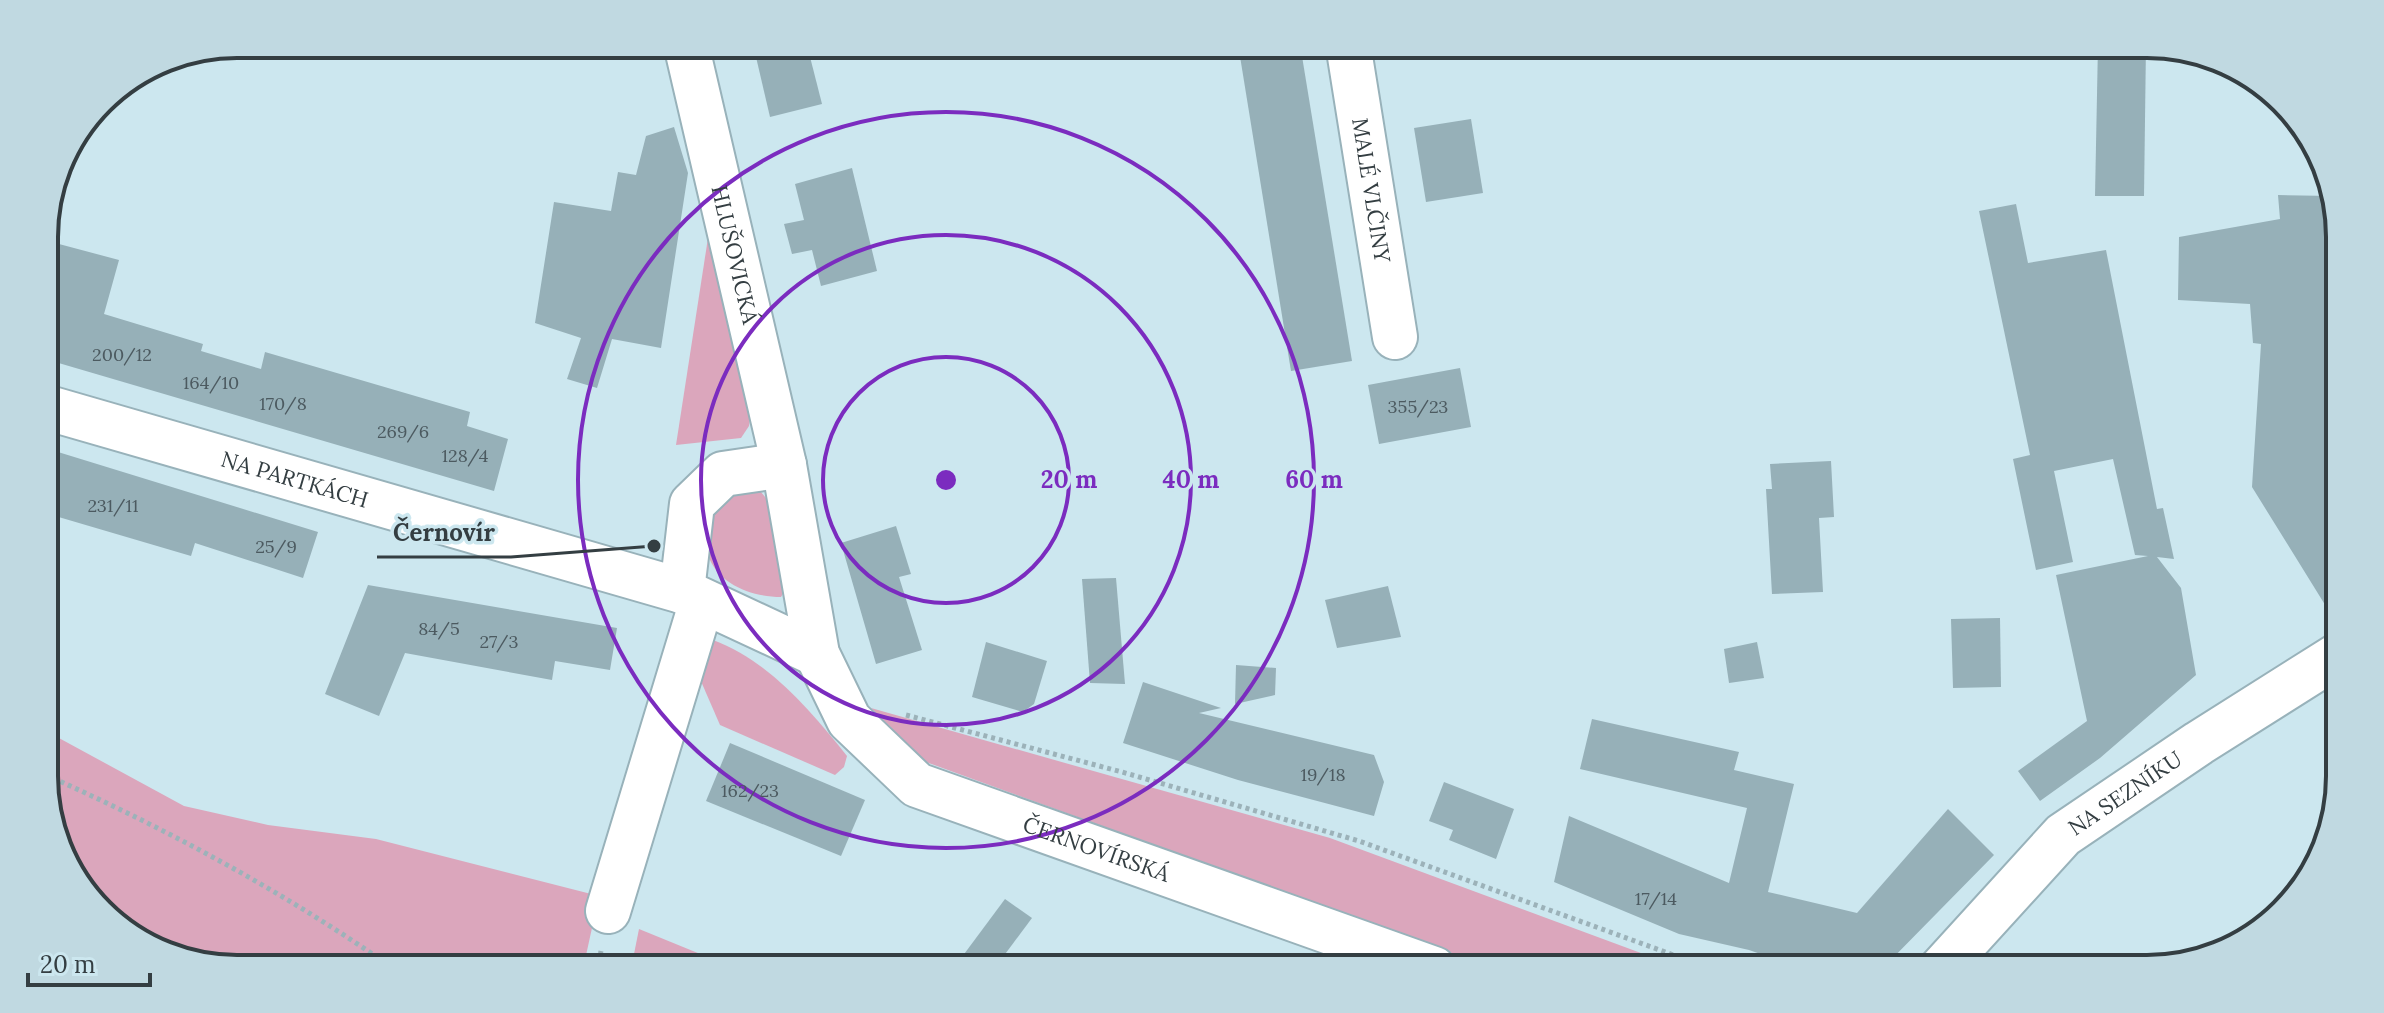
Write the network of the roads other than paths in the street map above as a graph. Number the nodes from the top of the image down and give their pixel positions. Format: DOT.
graph roads {
  1 [pos="689,58"];
  2 [pos="1350,58"];
  3 [pos="1395,337"];
  4 [pos="58,411"];
  5 [pos="784,465"];
  6 [pos="692,596"];
  7 [pos="817,654"];
  8 [pos="2326,663"];
  9 [pos="608,911"];
  10 [pos="1395,955"];
  11 [pos="1954,955"];
  1 -- 5 [label="street, HLUŠOVICKÁ"];
  2 -- 3 [label="street, MALÉ VLČINY"];
  4 -- 6 [label="street, NA PARTKÁCH"];
  5 -- 6 [label="street"];
  5 -- 7 [label="street, HLUŠOVICKÁ"];
  6 -- 7 [label="street, NA PARTKÁCH"];
  6 -- 9 [label="street"];
  7 -- 10 [label="street, ČERNOVÍRSKÁ"];
  8 -- 11 [label="street, NA SEZNÍKU"];
}
